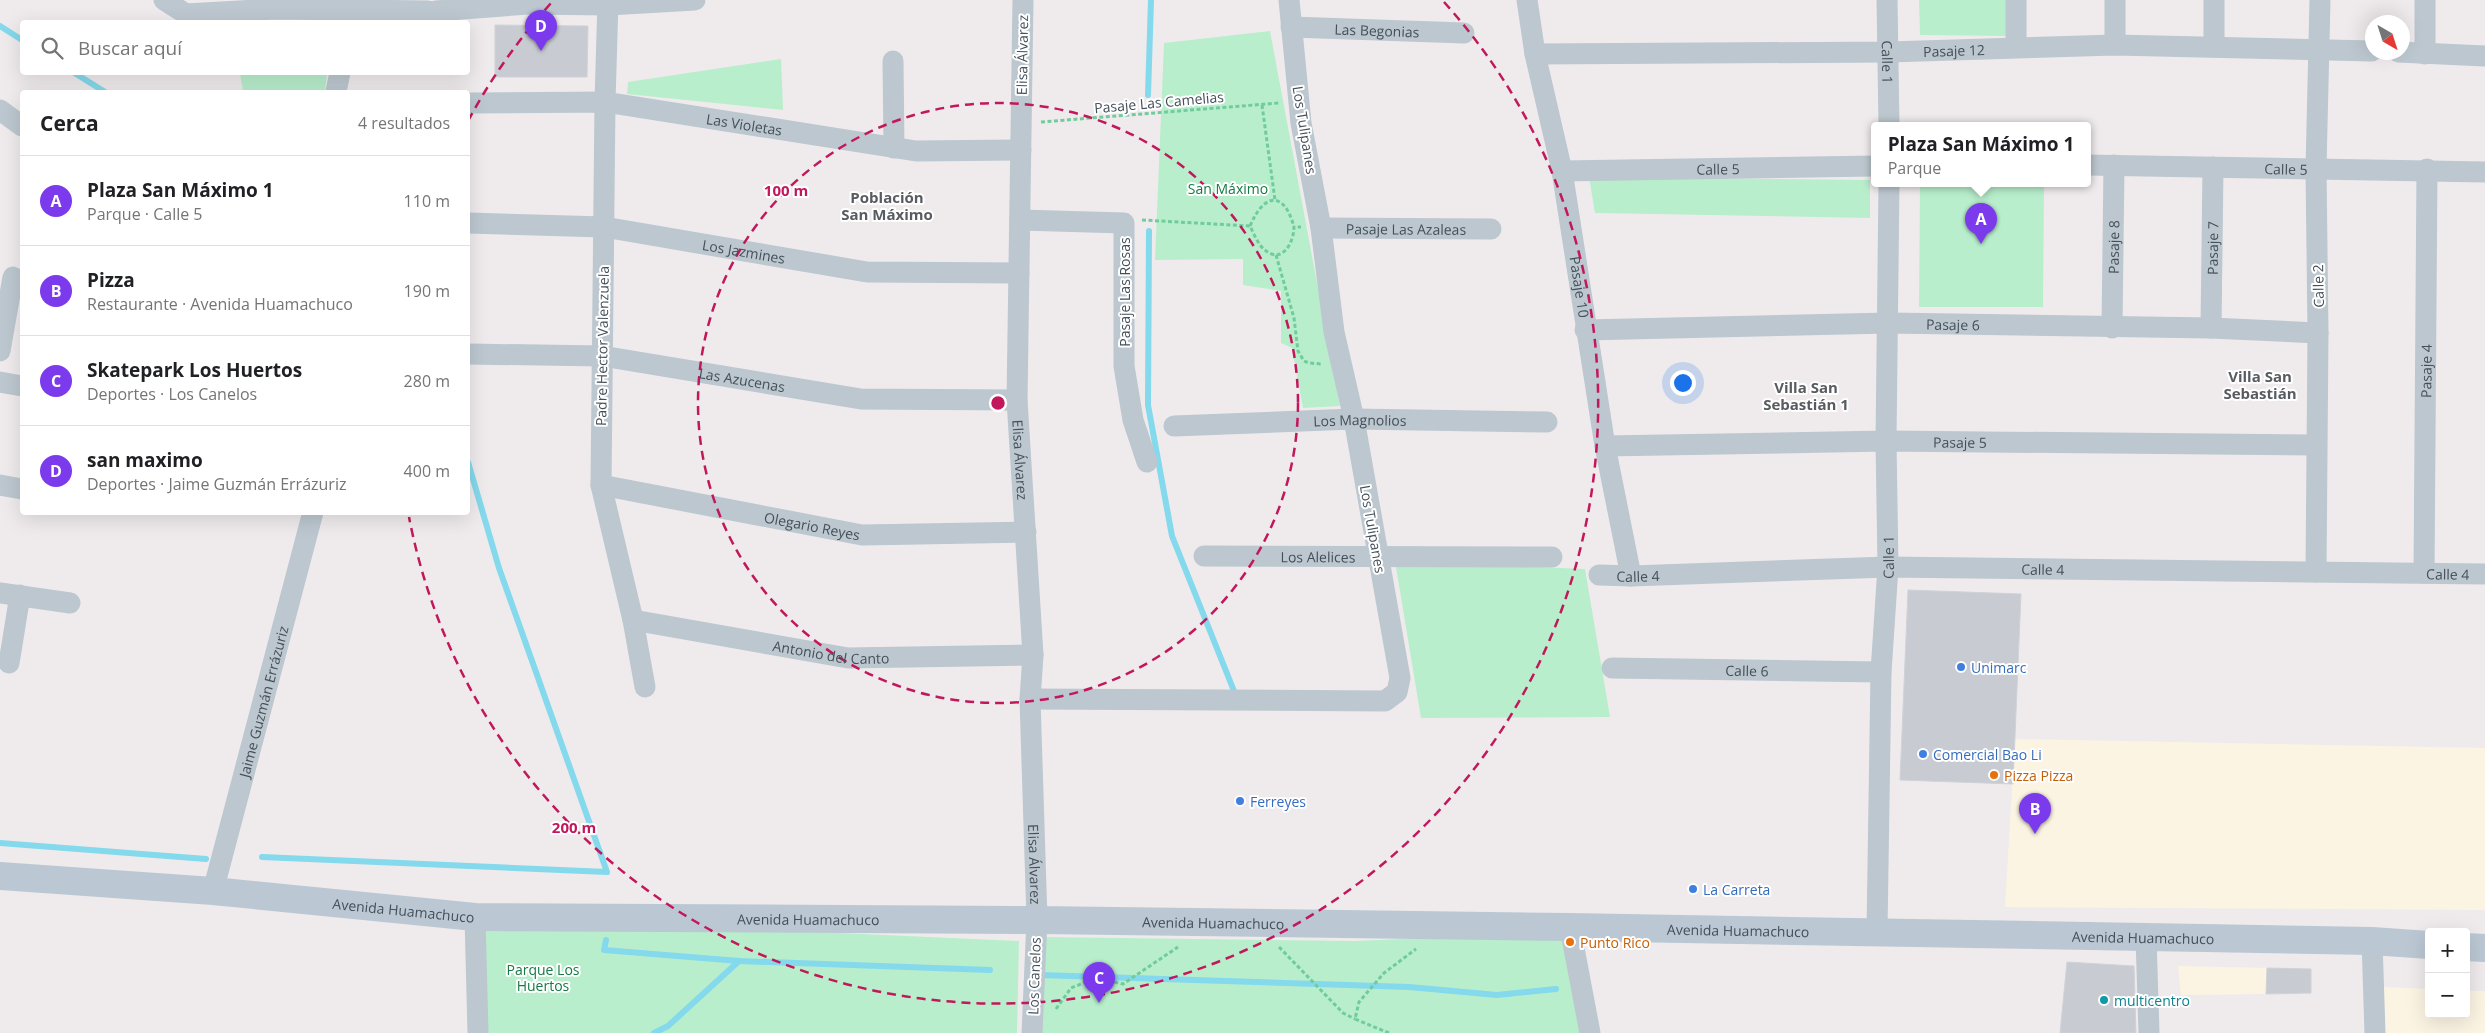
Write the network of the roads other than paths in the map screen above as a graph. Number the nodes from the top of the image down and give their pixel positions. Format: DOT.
graph roads {
  1 [pos="164,0"];
  2 [pos="694,0"];
  3 [pos="1023,0"];
  4 [pos="1288,0"];
  5 [pos="1527,0"];
  6 [pos="1887,0"];
  7 [pos="2016,0"];
  8 [pos="2115,0"];
  9 [pos="2214,0"];
  10 [pos="2320,0"];
  11 [pos="2425,0"];
  12 [pos="608,2"];
  13 [pos="274,9"];
  14 [pos="436,11"];
  15 [pos="291,20"];
  16 [pos="412,20"];
  17 [pos="1291,27"];
  18 [pos="1464,33"];
  19 [pos="2115,45"];
  20 [pos="2016,46"];
  21 [pos="2214,47"];
  22 [pos="2320,49"];
  23 [pos="2365,51"];
  24 [pos="1888,52"];
  25 [pos="2410,53"];
  26 [pos="1535,54"];
  27 [pos="2425,54"];
  28 [pos="2485,56"];
  29 [pos="893,61"];
  30 [pos="339,75"];
  31 [pos="336,90"];
  32 [pos="605,102"];
  33 [pos="470,103"];
  34 [pos="0,110"];
  35 [pos="1889,122"];
  36 [pos="20,125"];
  37 [pos="894,148"];
  38 [pos="1021,150"];
  39 [pos="2091,165"];
  40 [pos="2114,165"];
  41 [pos="1871,166"];
  42 [pos="2213,167"];
  43 [pos="2316,168"];
  44 [pos="2427,169"];
  45 [pos="1562,171"];
  46 [pos="2485,172"];
  47 [pos="1889,187"];
  48 [pos="1020,220"];
  49 [pos="470,223"];
  50 [pos="604,227"];
  51 [pos="1321,228"];
  52 [pos="1491,229"];
  53 [pos="1019,273"];
  54 [pos="12,277"];
  55 [pos="1889,323"];
  56 [pos="2112,328"];
  57 [pos="2212,328"];
  58 [pos="1585,330"];
  59 [pos="2318,333"];
  60 [pos="0,351"];
  61 [pos="470,354"];
  62 [pos="602,356"];
  63 [pos="0,382"];
  64 [pos="20,386"];
  65 [pos="1017,400"];
  66 [pos="1354,419"];
  67 [pos="1547,422"];
  68 [pos="1174,426"];
  69 [pos="1886,441"];
  70 [pos="2316,445"];
  71 [pos="1605,446"];
  72 [pos="1147,462"];
  73 [pos="0,485"];
  74 [pos="601,485"];
  75 [pos="20,489"];
  76 [pos="313,515"];
  77 [pos="1026,532"];
  78 [pos="1378,555"];
  79 [pos="1204,556"];
  80 [pos="1552,557"];
  81 [pos="1888,567"];
  82 [pos="2316,572"];
  83 [pos="2424,573"];
  84 [pos="2485,574"];
  85 [pos="1599,575"];
  86 [pos="1631,576"];
  87 [pos="10,594"];
  88 [pos="70,603"];
  89 [pos="633,620"];
  90 [pos="1033,656"];
  91 [pos="9,663"];
  92 [pos="1612,668"];
  93 [pos="1881,672"];
  94 [pos="645,686"];
  95 [pos="1030,699"];
  96 [pos="0,876"];
  97 [pos="213,891"];
  98 [pos="475,917"];
  99 [pos="1037,920"];
  100 [pos="1570,926"];
  101 [pos="1877,931"];
  102 [pos="2146,937"];
  103 [pos="2372,941"];
  104 [pos="2425,945"];
  105 [pos="2470,947"];
  106 [pos="2485,948"];
  107 [pos="478,1033"];
  108 [pos="1032,1033"];
  109 [pos="1590,1033"];
  110 [pos="2149,1033"];
  111 [pos="2375,1033"];
  1 -- 13 [label="street"];
  2 -- 12 [label="street"];
  3 -- 38 [label="street, Elisa Álvarez"];
  4 -- 17 [label="street, Los Tulipanes"];
  5 -- 26 [label="street, Pasaje 10"];
  6 -- 24 [label="street, Calle 1"];
  7 -- 20 [label="street"];
  8 -- 19 [label="street"];
  9 -- 21 [label="street"];
  10 -- 22 [label="street, Calle 2"];
  11 -- 27 [label="street"];
  12 -- 14 [label="street"];
  12 -- 32 [label="street, Padre Hector Valenzuela"];
  13 -- 14 [label="street"];
  13 -- 15 [label="street"];
  14 -- 16 [label="street"];
  17 -- 18 [label="street, Las Begonias"];
  17 -- 51 [label="street, Los Tulipanes"];
  19 -- 20 [label="street, Pasaje 12"];
  19 -- 21 [label="street, Pasaje 12"];
  20 -- 24 [label="street, Pasaje 12"];
  21 -- 22 [label="street, Pasaje 12"];
  22 -- 23 [label="street, Pasaje 12"];
  22 -- 43 [label="street, Calle 2"];
  24 -- 26 [label="street, Pasaje 12"];
  24 -- 35 [label="street, Calle 1"];
  25 -- 27 [label="street"];
  26 -- 45 [label="street, Pasaje 10"];
  27 -- 28 [label="street"];
  29 -- 37 [label="street"];
  30 -- 31 [label="street"];
  32 -- 33 [label="street, Las Violetas"];
  32 -- 37 [label="street, Las Violetas"];
  32 -- 50 [label="street, Padre Hector Valenzuela"];
  34 -- 36 [label="street"];
  37 -- 38 [label="street, Las Violetas"];
  38 -- 48 [label="street, Elisa Álvarez"];
  39 -- 40 [label="street, Calle 5"];
  40 -- 42 [label="street, Calle 5"];
  40 -- 56 [label="street, Pasaje 8"];
  41 -- 45 [label="street, Calle 5"];
  42 -- 43 [label="street, Calle 5"];
  42 -- 57 [label="street, Pasaje 7"];
  43 -- 44 [label="street, Calle 5"];
  43 -- 59 [label="street, Calle 2"];
  44 -- 46 [label="street, Calle 5"];
  44 -- 83 [label="street, Pasaje 4"];
  45 -- 58 [label="street, Pasaje 10"];
  47 -- 55 [label="street, Calle 1"];
  48 -- 53 [label="street, Elisa Álvarez"];
  48 -- 72 [label="street, Pasaje Las Rosas"];
  49 -- 50 [label="street, Los Jazmines"];
  50 -- 53 [label="street, Los Jazmines"];
  50 -- 62 [label="street, Padre Hector Valenzuela"];
  51 -- 52 [label="street, Pasaje Las Azaleas"];
  51 -- 66 [label="street, Los Tulipanes"];
  53 -- 65 [label="street, Elisa Álvarez"];
  54 -- 60 [label="street"];
  55 -- 56 [label="street, Pasaje 6"];
  55 -- 58 [label="street, Pasaje 6"];
  55 -- 69 [label="street, Calle 1"];
  56 -- 57 [label="street, Pasaje 6"];
  57 -- 59 [label="street, Pasaje 6"];
  58 -- 71 [label="street, Pasaje 10"];
  59 -- 70 [label="street, Calle 2"];
  61 -- 62 [label="street, Las Azucenas"];
  62 -- 65 [label="street, Las Azucenas"];
  62 -- 74 [label="street, Padre Hector Valenzuela"];
  63 -- 64 [label="street"];
  65 -- 77 [label="street, Elisa Álvarez"];
  66 -- 67 [label="street, Los Magnolios"];
  66 -- 68 [label="street, Los Magnolios"];
  66 -- 78 [label="street, Los Tulipanes"];
  69 -- 70 [label="street, Pasaje 5"];
  69 -- 71 [label="street, Pasaje 5"];
  69 -- 81 [label="street, Calle 1"];
  70 -- 82 [label="street, Calle 2"];
  71 -- 86 [label="street, Pasaje 10"];
  73 -- 75 [label="street"];
  74 -- 77 [label="street, Olegario Reyes"];
  74 -- 89 [label="street, Padre Hector Valenzuela"];
  76 -- 97 [label="street, Jaime Guzmán Errázuriz"];
  77 -- 90 [label="street, Elisa Álvarez"];
  78 -- 79 [label="street, Los Alelices"];
  78 -- 80 [label="street, Los Alelices"];
  78 -- 95 [label="street, Los Tulipanes"];
  81 -- 82 [label="street, Calle 4"];
  81 -- 86 [label="street, Calle 4"];
  81 -- 93 [label="street, Calle 1"];
  82 -- 83 [label="street, Calle 4"];
  83 -- 84 [label="street, Calle 4"];
  85 -- 86 [label="street, Calle 4"];
  87 -- 88 [label="street"];
  87 -- 91 [label="street"];
  89 -- 90 [label="street, Antonio del Canto"];
  89 -- 94 [label="street, Padre Hector Valenzuela"];
  90 -- 95 [label="street, Elisa Álvarez"];
  92 -- 93 [label="street, Calle 6"];
  93 -- 101 [label="street, Calle 1"];
  95 -- 99 [label="street, Elisa Álvarez"];
  96 -- 97 [label="main road, Avenida Huamachuco"];
  97 -- 98 [label="main road, Avenida Huamachuco"];
  98 -- 99 [label="main road, Avenida Huamachuco"];
  98 -- 107 [label="street"];
  99 -- 100 [label="main road, Avenida Huamachuco"];
  99 -- 108 [label="street, Los Canelos"];
  100 -- 101 [label="main road, Avenida Huamachuco"];
  100 -- 109 [label="street"];
  101 -- 102 [label="main road, Avenida Huamachuco"];
  102 -- 103 [label="main road, Avenida Huamachuco"];
  102 -- 110 [label="street"];
  103 -- 104 [label="main road, Avenida Huamachuco"];
  103 -- 111 [label="street"];
  105 -- 106 [label="main road"];
}
